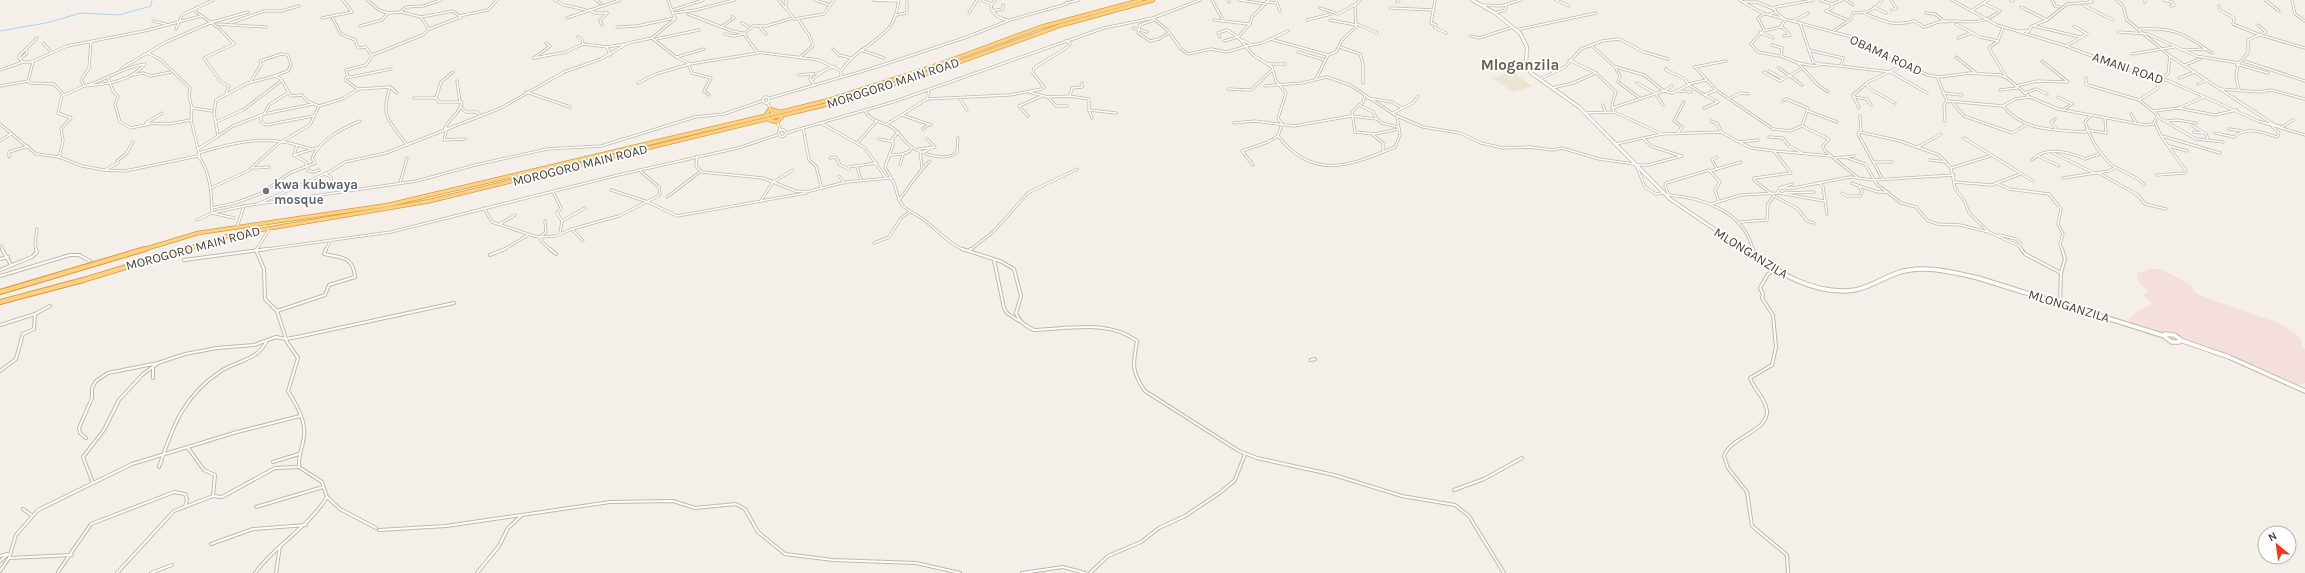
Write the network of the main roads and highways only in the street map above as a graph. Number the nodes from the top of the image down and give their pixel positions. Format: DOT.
graph roads {
  1 [pos="1141,0"];
  2 [pos="1153,0"];
  3 [pos="784,114"];
  4 [pos="763,117"];
  5 [pos="766,120"];
  6 [pos="0,292"];
  7 [pos="0,302"];
  1 -- 3 [label="highway, MOROGORO MAIN ROAD"];
  2 -- 3 [label="highway, MOROGORO MAIN ROAD"];
  3 -- 4 [label="highway, MOROGORO MAIN ROAD"];
  3 -- 4 [label="highway"];
  3 -- 5 [label="highway, MOROGORO MAIN ROAD"];
  3 -- 5 [label="highway"];
  4 -- 6 [label="highway, MOROGORO MAIN ROAD"];
  5 -- 7 [label="highway, MOROGORO MAIN ROAD"];
}
